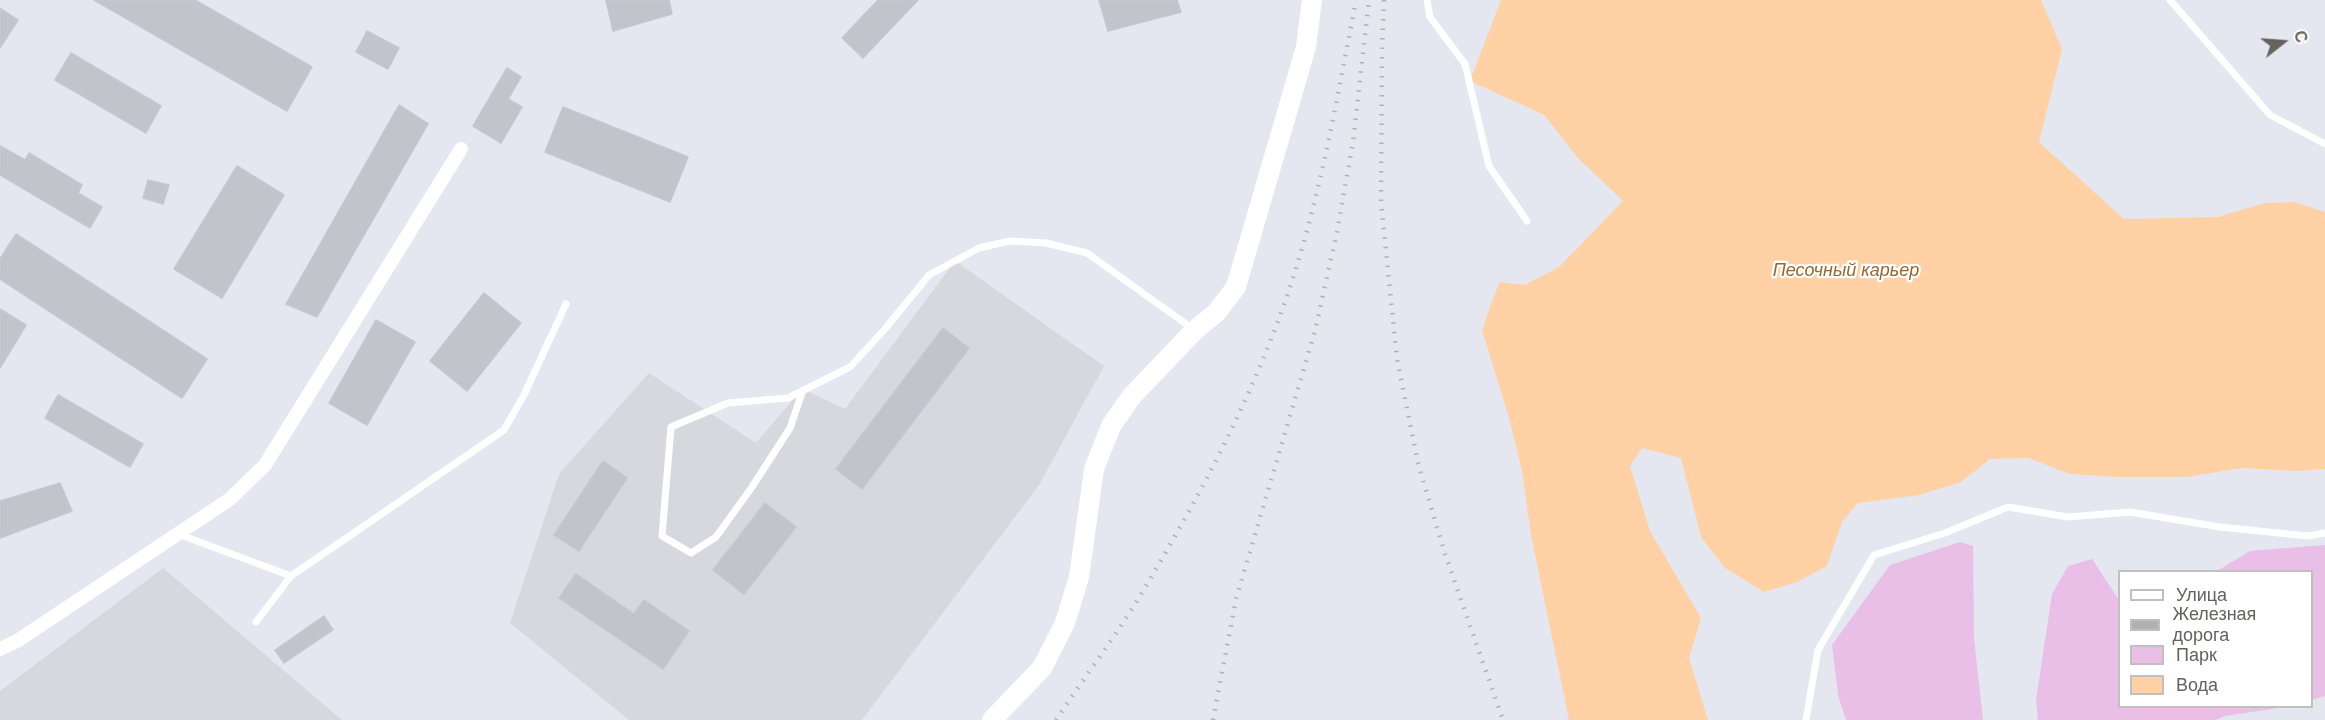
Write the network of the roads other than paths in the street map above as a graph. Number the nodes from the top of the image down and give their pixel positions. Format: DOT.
graph roads {
  1 [pos="1312,0"];
  2 [pos="1427,0"];
  3 [pos="2170,0"];
  4 [pos="2325,144"];
  5 [pos="460,149"];
  6 [pos="1527,221"];
  7 [pos="566,304"];
  8 [pos="1195,330"];
  9 [pos="803,390"];
  10 [pos="2325,533"];
  11 [pos="178,534"];
  12 [pos="291,576"];
  13 [pos="256,622"];
  14 [pos="0,649"];
  15 [pos="992,720"];
  16 [pos="1806,720"];
  1 -- 8 [label="street"];
  2 -- 6 [label="lane"];
  3 -- 4 [label="lane"];
  5 -- 11 [label="street"];
  7 -- 12 [label="lane"];
  8 -- 9 [label="lane"];
  8 -- 15 [label="street"];
  9 -- 9 [label="lane"];
  10 -- 16 [label="lane"];
  11 -- 12 [label="lane"];
  11 -- 14 [label="street"];
  12 -- 13 [label="lane"];
}
